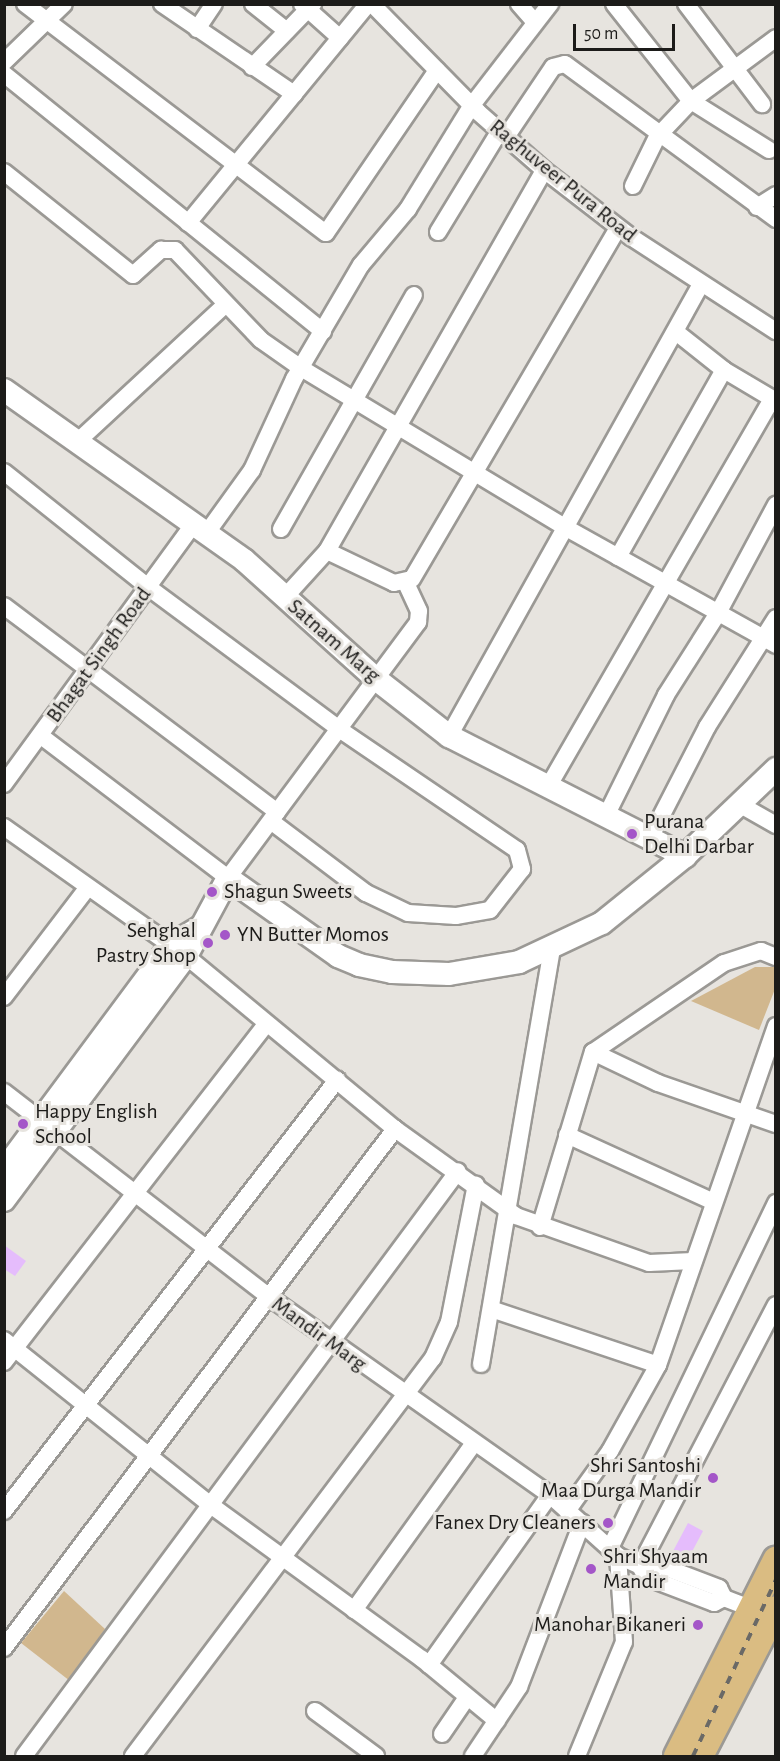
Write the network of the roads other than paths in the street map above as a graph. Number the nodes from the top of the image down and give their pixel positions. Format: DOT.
graph roads {
  1 [pos="25,4"];
  2 [pos="64,4"];
  3 [pos="162,4"];
  4 [pos="214,4"];
  5 [pos="252,4"];
  6 [pos="370,4"];
  7 [pos="519,4"];
  8 [pos="550,4"];
  9 [pos="614,4"];
  10 [pos="686,4"];
  11 [pos="308,6"];
  12 [pos="534,21"];
  13 [pos="47,22"];
  14 [pos="197,29"];
  15 [pos="287,31"];
  16 [pos="340,38"];
  17 [pos="776,38"];
  18 [pos="4,62"];
  19 [pos="252,67"];
  20 [pos="437,70"];
  21 [pos="735,70"];
  22 [pos="4,74"];
  23 [pos="294,94"];
  24 [pos="691,101"];
  25 [pos="762,104"];
  26 [pos="472,105"];
  27 [pos="502,134"];
  28 [pos="657,137"];
  29 [pos="770,150"];
  30 [pos="235,165"];
  31 [pos="544,170"];
  32 [pos="4,172"];
  33 [pos="633,186"];
  34 [pos="776,195"];
  35 [pos="757,207"];
  36 [pos="776,219"];
  37 [pos="188,223"];
  38 [pos="618,228"];
  39 [pos="438,232"];
  40 [pos="700,286"];
  41 [pos="414,295"];
  42 [pos="225,305"];
  43 [pos="323,331"];
  44 [pos="776,331"];
  45 [pos="676,332"];
  46 [pos="301,368"];
  47 [pos="723,370"];
  48 [pos="4,390"];
  49 [pos="350,400"];
  50 [pos="774,400"];
  51 [pos="397,429"];
  52 [pos="77,442"];
  53 [pos="4,472"];
  54 [pos="471,472"];
  55 [pos="776,506"];
  56 [pos="281,529"];
  57 [pos="568,529"];
  58 [pos="199,530"];
  59 [pos="327,551"];
  60 [pos="618,557"];
  61 [pos="664,582"];
  62 [pos="406,583"];
  63 [pos="148,587"];
  64 [pos="285,597"];
  65 [pos="4,606"];
  66 [pos="718,613"];
  67 [pos="776,618"];
  68 [pos="770,641"];
  69 [pos="88,670"];
  70 [pos="376,679"];
  71 [pos="339,729"];
  72 [pos="41,736"];
  73 [pos="449,736"];
  74 [pos="776,769"];
  75 [pos="4,784"];
  76 [pos="548,787"];
  77 [pos="739,804"];
  78 [pos="606,816"];
  79 [pos="275,817"];
  80 [pos="776,825"];
  81 [pos="4,827"];
  82 [pos="650,838"];
  83 [pos="685,856"];
  84 [pos="228,878"];
  85 [pos="88,887"];
  86 [pos="179,950"];
  87 [pos="552,950"];
  88 [pos="776,957"];
  89 [pos="4,997"];
  90 [pos="266,1024"];
  91 [pos="776,1026"];
  92 [pos="593,1052"];
  93 [pos="337,1080"];
  94 [pos="4,1092"];
  95 [pos="746,1116"];
  96 [pos="776,1124"];
  97 [pos="48,1126"];
  98 [pos="395,1129"];
  99 [pos="567,1135"];
  100 [pos="4,1170"];
  101 [pos="458,1171"];
  102 [pos="476,1185"];
  103 [pos="136,1192"];
  104 [pos="4,1200"];
  105 [pos="712,1201"];
  106 [pos="776,1203"];
  107 [pos="509,1210"];
  108 [pos="540,1227"];
  109 [pos="207,1246"];
  110 [pos="693,1261"];
  111 [pos="269,1297"];
  112 [pos="776,1305"];
  113 [pos="494,1310"];
  114 [pos="10,1344"];
  115 [pos="334,1344"];
  116 [pos="4,1362"];
  117 [pos="482,1364"];
  118 [pos="658,1365"];
  119 [pos="402,1395"];
  120 [pos="87,1403"];
  121 [pos="474,1443"];
  122 [pos="151,1455"];
  123 [pos="550,1495"];
  124 [pos="212,1506"];
  125 [pos="4,1511"];
  126 [pos="567,1511"];
  127 [pos="582,1523"];
  128 [pos="614,1552"];
  129 [pos="282,1555"];
  130 [pos="776,1560"];
  131 [pos="640,1566"];
  132 [pos="354,1610"];
  133 [pos="768,1615"];
  134 [pos="4,1648"];
  135 [pos="429,1665"];
  136 [pos="466,1700"];
  137 [pos="315,1711"];
  138 [pos="496,1721"];
  139 [pos="442,1734"];
  140 [pos="141,1753"];
  141 [pos="24,1756"];
  142 [pos="376,1756"];
  143 [pos="473,1756"];
  144 [pos="577,1756"];
  145 [pos="677,1756"];
  146 [pos="700,1756"];
  1 -- 13 [label="street"];
  2 -- 13 [label="street"];
  3 -- 14 [label="street"];
  4 -- 14 [label="street"];
  5 -- 15 [label="street"];
  6 -- 16 [label="street"];
  6 -- 20 [label="street, Raghuveer Pura Road"];
  7 -- 12 [label="street"];
  8 -- 12 [label="street, Bhagat Singh Road"];
  9 -- 24 [label="street"];
  10 -- 21 [label="street"];
  11 -- 15 [label="street"];
  11 -- 16 [label="street"];
  12 -- 26 [label="street, Bhagat Singh Road"];
  13 -- 18 [label="street"];
  13 -- 30 [label="street"];
  14 -- 19 [label="street"];
  15 -- 19 [label="street"];
  16 -- 23 [label="street"];
  17 -- 21 [label="street"];
  19 -- 23 [label="street"];
  20 -- 26 [label="street, Raghuveer Pura Road"];
  20 -- 30 [label="street"];
  21 -- 24 [label="street"];
  21 -- 25 [label="street"];
  22 -- 37 [label="street"];
  23 -- 30 [label="street"];
  24 -- 28 [label="street"];
  24 -- 29 [label="street"];
  26 -- 27 [label="street, Raghuveer Pura Road"];
  26 -- 43 [label="street, Bhagat Singh Road"];
  27 -- 28 [label="street"];
  27 -- 31 [label="street, Raghuveer Pura Road"];
  27 -- 39 [label="street"];
  28 -- 33 [label="street"];
  28 -- 35 [label="street"];
  30 -- 37 [label="street"];
  31 -- 38 [label="street, Raghuveer Pura Road"];
  31 -- 51 [label="street"];
  32 -- 42 [label="street"];
  34 -- 35 [label="street"];
  35 -- 36 [label="street"];
  37 -- 43 [label="street"];
  38 -- 40 [label="street, Raghuveer Pura Road"];
  38 -- 54 [label="street"];
  40 -- 44 [label="street, Raghuveer Pura Road"];
  40 -- 45 [label="street"];
  41 -- 49 [label="street"];
  42 -- 46 [label="street"];
  42 -- 52 [label="street"];
  43 -- 46 [label="street, Bhagat Singh Road"];
  45 -- 47 [label="street"];
  45 -- 57 [label="street"];
  46 -- 49 [label="street"];
  46 -- 58 [label="street, Bhagat Singh Road"];
  47 -- 50 [label="street"];
  47 -- 60 [label="street"];
  48 -- 52 [label="street, Satnam Marg"];
  49 -- 51 [label="street"];
  49 -- 56 [label="street"];
  50 -- 61 [label="street"];
  51 -- 54 [label="street"];
  51 -- 59 [label="street"];
  52 -- 58 [label="street, Satnam Marg"];
  53 -- 63 [label="street"];
  54 -- 57 [label="street"];
  54 -- 62 [label="street"];
  55 -- 66 [label="street"];
  57 -- 60 [label="street"];
  57 -- 73 [label="street"];
  58 -- 63 [label="street, Bhagat Singh Road"];
  58 -- 64 [label="street, Satnam Marg"];
  59 -- 62 [label="street"];
  59 -- 64 [label="street"];
  60 -- 61 [label="street"];
  61 -- 66 [label="street"];
  61 -- 76 [label="street"];
  62 -- 70 [label="street"];
  63 -- 69 [label="street, Bhagat Singh Road"];
  63 -- 71 [label="street"];
  64 -- 70 [label="street, Satnam Marg"];
  65 -- 69 [label="street"];
  66 -- 68 [label="street"];
  66 -- 78 [label="street"];
  67 -- 68 [label="street"];
  68 -- 82 [label="street"];
  69 -- 72 [label="street, Bhagat Singh Road"];
  69 -- 79 [label="street"];
  70 -- 71 [label="street"];
  70 -- 73 [label="street, Satnam Marg"];
  71 -- 79 [label="street"];
  71 -- 79 [label="street"];
  72 -- 75 [label="street, Bhagat Singh Road"];
  72 -- 84 [label="street"];
  73 -- 76 [label="street, Satnam Marg"];
  74 -- 77 [label="street"];
  76 -- 78 [label="street, Satnam Marg"];
  77 -- 80 [label="street"];
  77 -- 83 [label="street"];
  78 -- 82 [label="street, Satnam Marg"];
  79 -- 84 [label="street"];
  81 -- 85 [label="street"];
  82 -- 83 [label="street, Satnam Marg"];
  83 -- 87 [label="street"];
  84 -- 86 [label="street"];
  84 -- 87 [label="street"];
  85 -- 86 [label="street"];
  85 -- 89 [label="street"];
  86 -- 90 [label="street"];
  86 -- 97 [label="street"];
  87 -- 107 [label="street"];
  88 -- 92 [label="street"];
  90 -- 93 [label="street"];
  90 -- 103 [label="street"];
  91 -- 95 [label="street"];
  92 -- 95 [label="street"];
  92 -- 99 [label="street"];
  93 -- 98 [label="street"];
  93 -- 109 [label="street"];
  94 -- 97 [label="street, Mandir Marg"];
  95 -- 96 [label="street"];
  95 -- 105 [label="street"];
  97 -- 100 [label="street"];
  97 -- 103 [label="street, Mandir Marg"];
  97 -- 104 [label="street"];
  98 -- 101 [label="street"];
  98 -- 111 [label="street"];
  99 -- 105 [label="street"];
  99 -- 108 [label="street"];
  101 -- 102 [label="street"];
  101 -- 115 [label="street"];
  102 -- 107 [label="street"];
  102 -- 119 [label="street"];
  103 -- 109 [label="street, Mandir Marg"];
  103 -- 114 [label="street"];
  105 -- 110 [label="street"];
  106 -- 128 [label="street"];
  107 -- 108 [label="street"];
  107 -- 113 [label="street"];
  108 -- 110 [label="street"];
  109 -- 111 [label="street, Mandir Marg"];
  109 -- 120 [label="street"];
  110 -- 118 [label="street"];
  111 -- 115 [label="street, Mandir Marg"];
  111 -- 122 [label="street"];
  112 -- 131 [label="street"];
  113 -- 117 [label="street"];
  113 -- 118 [label="street"];
  114 -- 116 [label="street"];
  114 -- 120 [label="street"];
  115 -- 119 [label="street, Mandir Marg"];
  115 -- 124 [label="street"];
  118 -- 126 [label="street"];
  119 -- 121 [label="street, Mandir Marg"];
  119 -- 129 [label="street"];
  120 -- 122 [label="street"];
  120 -- 125 [label="street"];
  121 -- 123 [label="street, Mandir Marg"];
  121 -- 132 [label="street"];
  122 -- 124 [label="street"];
  122 -- 134 [label="street"];
  123 -- 126 [label="street, Mandir Marg"];
  123 -- 135 [label="street"];
  124 -- 129 [label="street"];
  124 -- 141 [label="street"];
  126 -- 127 [label="street, Mandir Marg"];
  127 -- 128 [label="street, Mandir Marg"];
  127 -- 138 [label="street"];
  128 -- 131 [label="street, Mandir Marg"];
  128 -- 144 [label="street"];
  129 -- 132 [label="street"];
  129 -- 140 [label="street"];
  130 -- 133 [label="main road"];
  131 -- 133 [label="street, Mandir Marg"];
  132 -- 135 [label="street"];
  133 -- 145 [label="main road"];
  133 -- 146 [label="main road"];
  135 -- 136 [label="street"];
  136 -- 138 [label="street"];
  136 -- 139 [label="street"];
  137 -- 142 [label="street"];
  138 -- 143 [label="street"];
}
